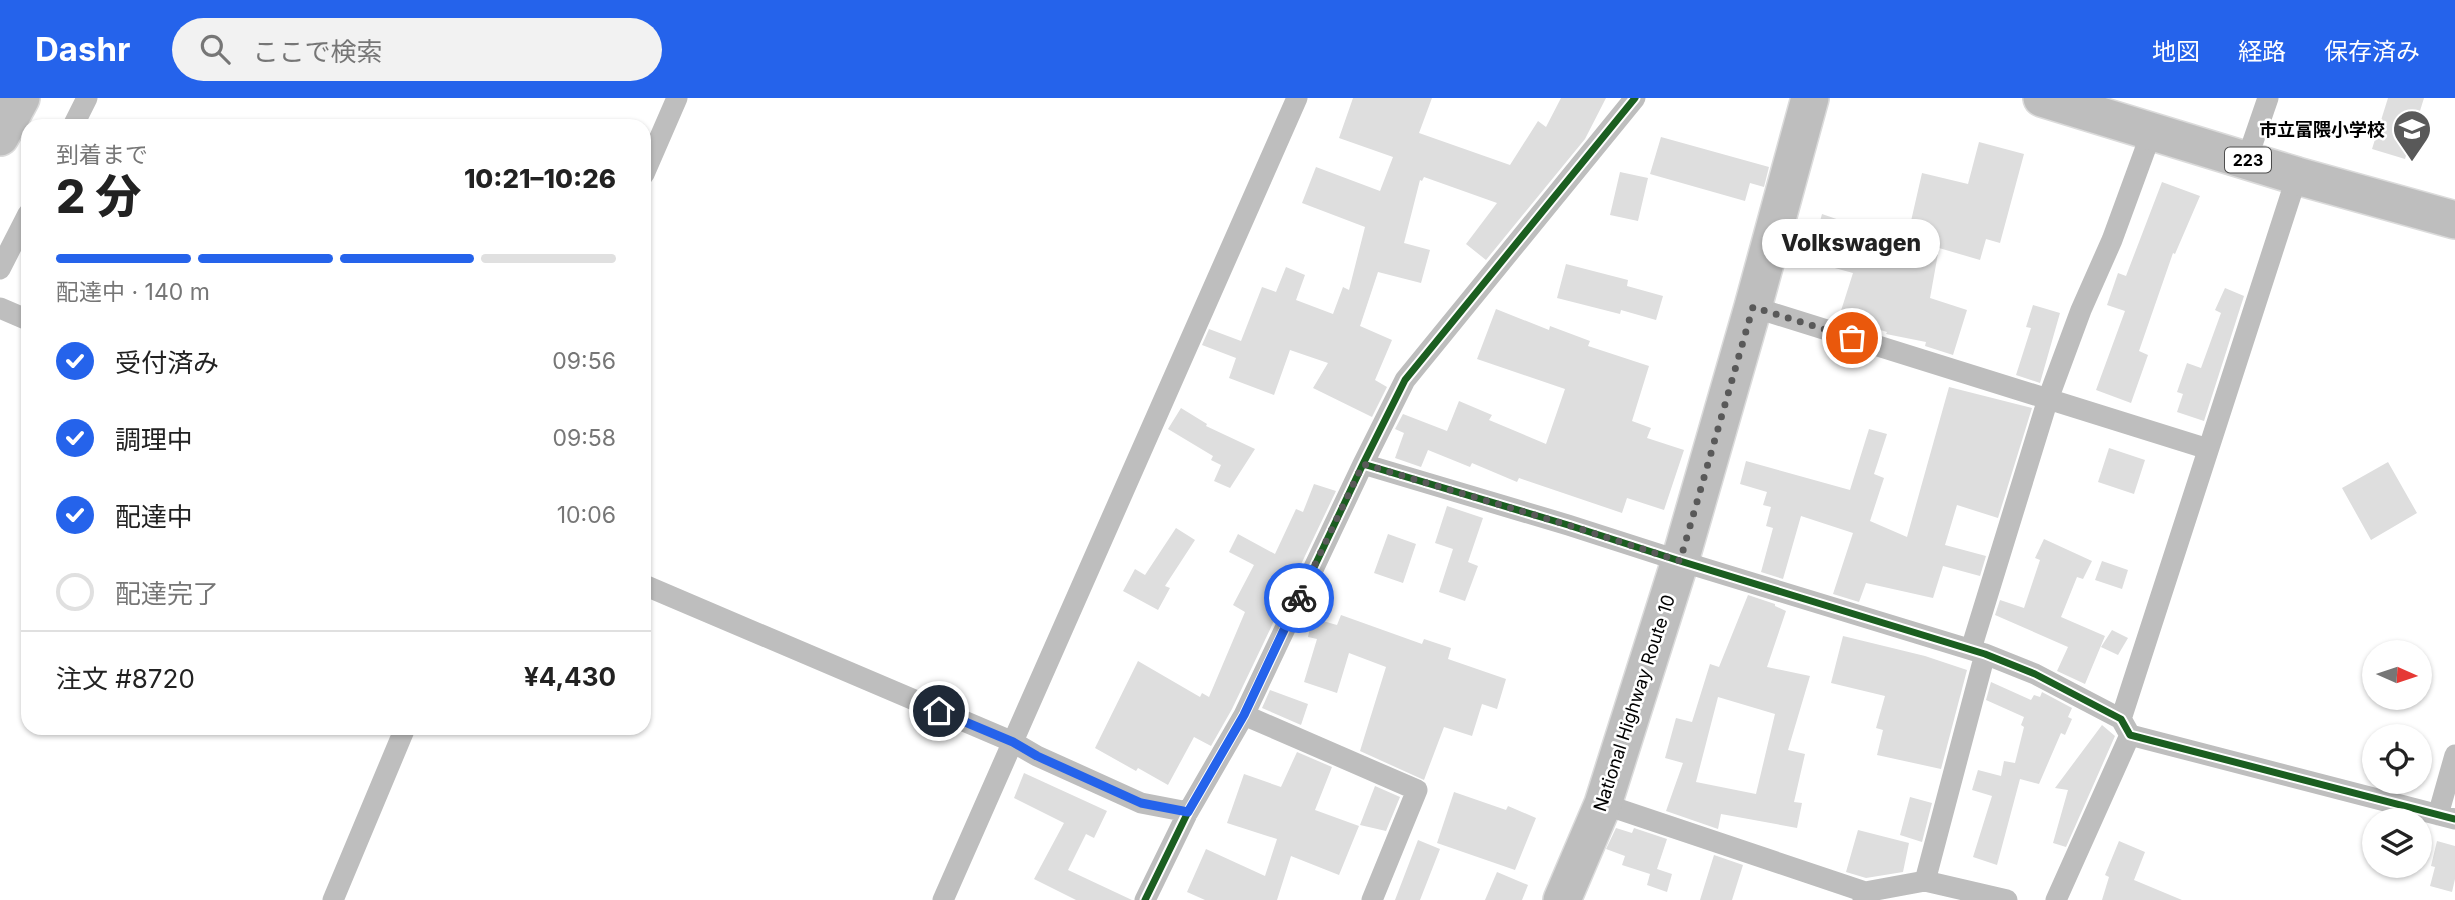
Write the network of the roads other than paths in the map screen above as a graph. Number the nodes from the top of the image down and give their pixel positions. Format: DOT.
graph roads {
  1 [pos="21,98"];
  2 [pos="87,98"];
  3 [pos="677,98"];
  4 [pos="1297,98"];
  5 [pos="1635,98"];
  6 [pos="1810,98"];
  7 [pos="2268,98"];
  8 [pos="2055,100"];
  9 [pos="76,119"];
  10 [pos="2152,131"];
  11 [pos="0,137"];
  12 [pos="651,158"];
  13 [pos="2247,159"];
  14 [pos="2297,176"];
  15 [pos="2455,220"];
  16 [pos="21,228"];
  17 [pos="0,269"];
  18 [pos="1753,307"];
  19 [pos="0,308"];
  20 [pos="21,317"];
  21 [pos="2048,399"];
  22 [pos="2207,449"];
  23 [pos="1363,464"];
  24 [pos="1680,561"];
  25 [pos="651,588"];
  26 [pos="1978,652"];
  27 [pos="1244,715"];
  28 [pos="2125,727"];
  29 [pos="402,735"];
  30 [pos="1013,742"];
  31 [pos="2455,755"];
  32 [pos="1603,804"];
  33 [pos="1188,812"];
  34 [pos="2447,817"];
  35 [pos="1926,881"];
  36 [pos="1864,896"];
  37 [pos="333,900"];
  38 [pos="943,900"];
  39 [pos="1145,900"];
  40 [pos="1372,900"];
  41 [pos="1562,900"];
  42 [pos="2007,900"];
  43 [pos="2056,900"];
  1 -- 11 [label="highway"];
  2 -- 9 [label="street"];
  3 -- 12 [label="street"];
  4 -- 30 [label="street"];
  5 -- 23 [label="street"];
  6 -- 18 [label="highway, National Highway Route 10"];
  7 -- 13 [label="street"];
  8 -- 10 [label="highway, 223"];
  10 -- 13 [label="highway, 223"];
  10 -- 21 [label="street"];
  13 -- 14 [label="highway, 223"];
  14 -- 15 [label="highway, 223"];
  14 -- 22 [label="street"];
  16 -- 17 [label="street"];
  18 -- 21 [label="street"];
  18 -- 24 [label="highway, National Highway Route 10"];
  19 -- 20 [label="street"];
  21 -- 22 [label="street"];
  21 -- 26 [label="street"];
  22 -- 28 [label="street"];
  23 -- 24 [label="street"];
  23 -- 27 [label="street"];
  24 -- 26 [label="street"];
  24 -- 32 [label="highway, National Highway Route 10"];
  25 -- 30 [label="street"];
  26 -- 28 [label="street"];
  26 -- 35 [label="street"];
  27 -- 33 [label="street"];
  27 -- 40 [label="street"];
  28 -- 34 [label="street"];
  28 -- 43 [label="street"];
  29 -- 37 [label="street"];
  30 -- 33 [label="street"];
  30 -- 38 [label="street"];
  31 -- 34 [label="street"];
  32 -- 36 [label="street"];
  32 -- 41 [label="highway, National Highway Route 10"];
  33 -- 39 [label="street"];
  35 -- 36 [label="street"];
  35 -- 42 [label="street"];
}
